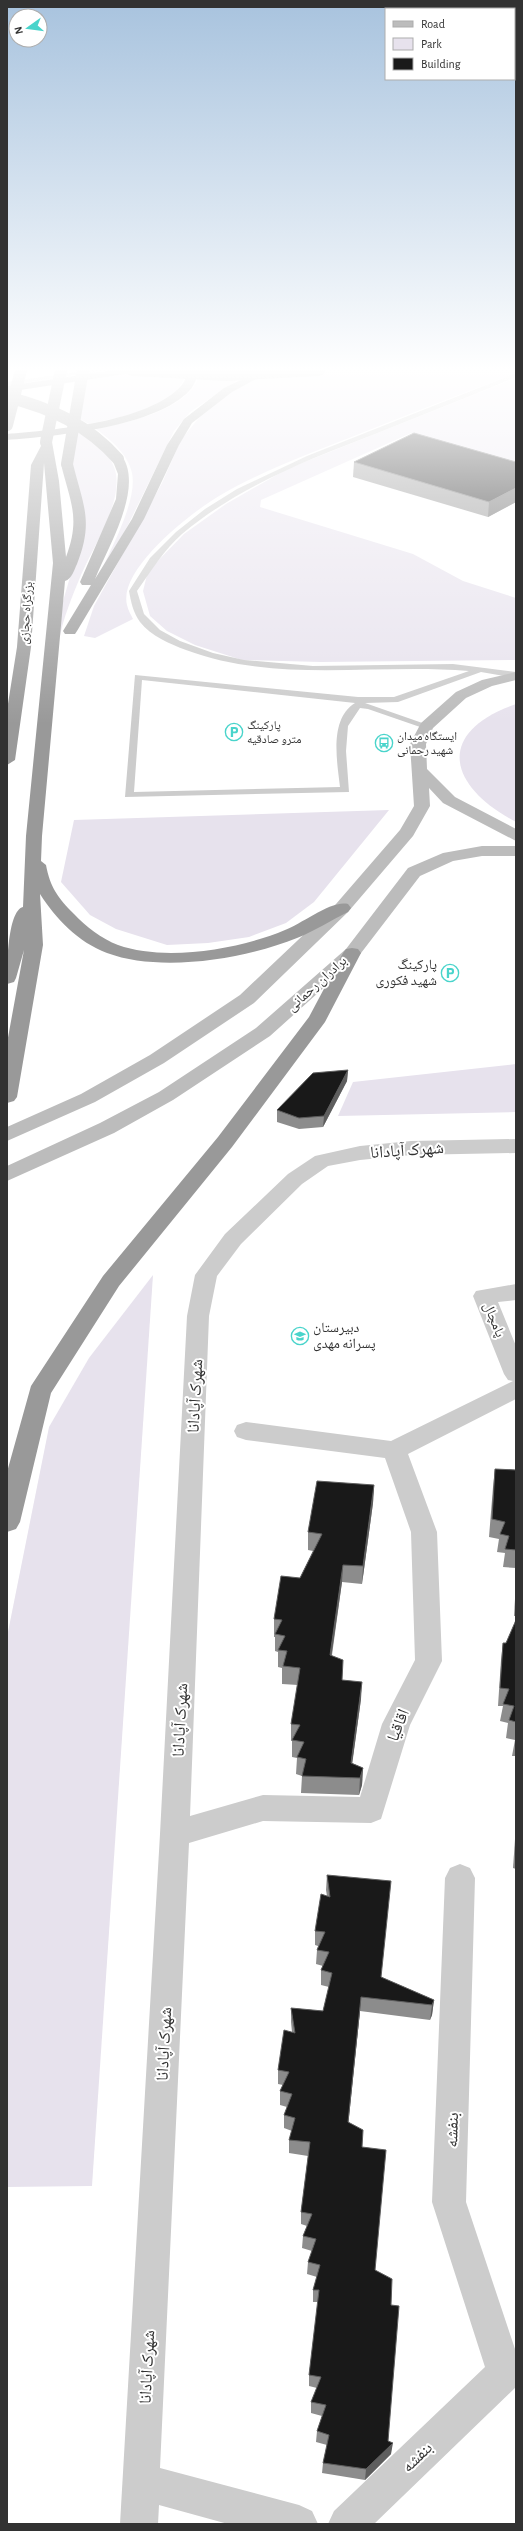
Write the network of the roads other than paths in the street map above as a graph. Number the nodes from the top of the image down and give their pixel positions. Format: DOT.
graph roads {
  1 [pos="41,488"];
  2 [pos="48,488"];
  3 [pos="74,488"];
  4 [pos="124,488"];
  5 [pos="153,488"];
  6 [pos="246,488"];
  7 [pos="58,590"];
  8 [pos="70,631"];
  9 [pos="483,669"];
  10 [pos="516,676"];
  11 [pos="395,700"];
  12 [pos="383,712"];
  13 [pos="43,722"];
  14 [pos="426,726"];
  15 [pos="7,760"];
  16 [pos="421,771"];
  17 [pos="34,836"];
  18 [pos="516,836"];
  19 [pos="516,851"];
  20 [pos="31,895"];
  21 [pos="342,908"];
  22 [pos="352,953"];
  23 [pos="7,978"];
  24 [pos="7,1098"];
  25 [pos="7,1135"];
  26 [pos="516,1146"];
  27 [pos="7,1174"];
  28 [pos="516,1292"];
  29 [pos="516,1374"];
  30 [pos="516,1389"];
  31 [pos="246,1431"];
  32 [pos="394,1450"];
  33 [pos="7,1522"];
  34 [pos="175,1834"];
  35 [pos="460,1878"];
  36 [pos="511,2373"];
  37 [pos="141,2482"];
  38 [pos="139,2524"];
  39 [pos="299,2524"];
  40 [pos="346,2524"];
  1 -- 15 [label="highway, بزرگراه حجازی"];
  2 -- 7 [label="highway"];
  3 -- 7 [label="highway, bridge"];
  4 -- 8 [label="highway, bridge"];
  5 -- 8 [label="highway"];
  6 -- 9 [label="lane"];
  7 -- 13 [label="highway"];
  8 -- 13 [label="highway"];
  9 -- 10 [label="lane"];
  9 -- 11 [label="lane"];
  10 -- 14 [label="main road"];
  11 -- 12 [label="lane"];
  11 -- 12 [label="lane"];
  12 -- 14 [label="lane"];
  13 -- 17 [label="highway"];
  14 -- 16 [label="main road"];
  16 -- 18 [label="main road"];
  16 -- 21 [label="main road"];
  17 -- 20 [label="highway"];
  17 -- 21 [label="highway"];
  19 -- 22 [label="main road, برادران رحمانی"];
  20 -- 23 [label="highway"];
  20 -- 24 [label="highway"];
  21 -- 25 [label="main road"];
  22 -- 27 [label="main road, برادران رحمانی"];
  22 -- 33 [label="highway"];
  26 -- 34 [label="street, شهرک آپادانا"];
  28 -- 29 [label="street, پامچال"];
  30 -- 32 [label="street"];
  31 -- 32 [label="street"];
  32 -- 34 [label="street, اقاقیا"];
  34 -- 37 [label="street, شهرک آپادانا"];
  35 -- 36 [label="street, بنفشه"];
  36 -- 40 [label="street, بنفشه"];
  37 -- 38 [label="street, شهرک آپادانا"];
  37 -- 39 [label="street"];
}
